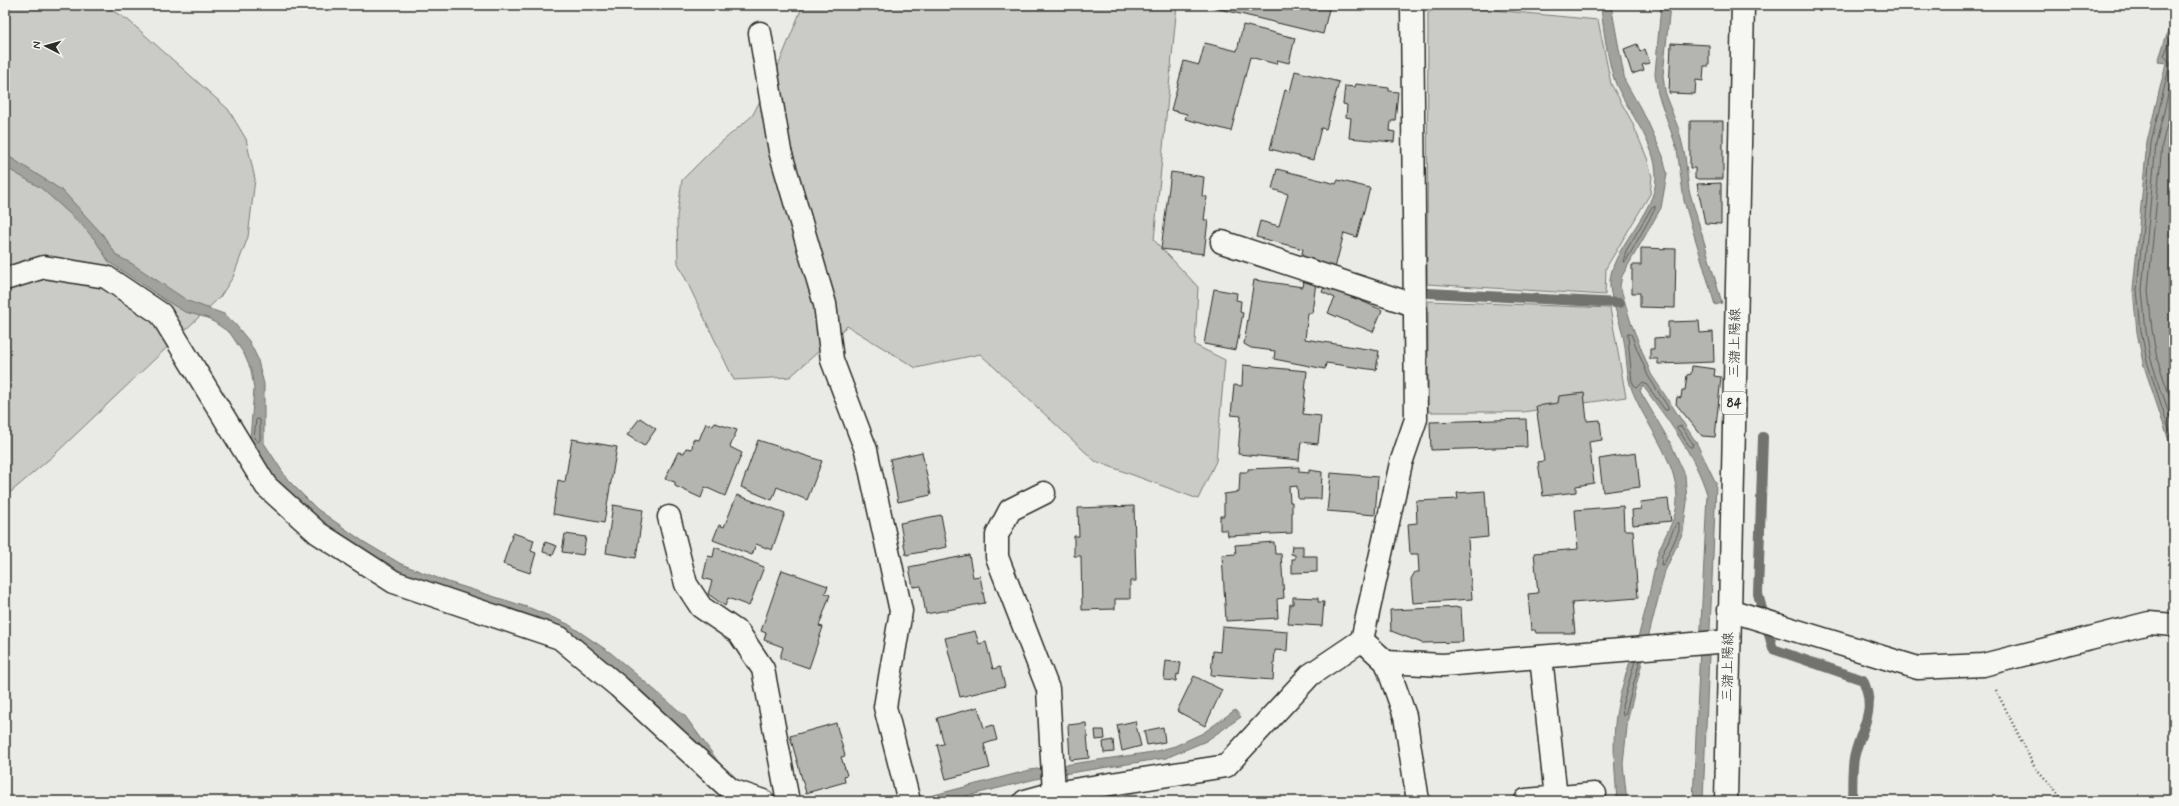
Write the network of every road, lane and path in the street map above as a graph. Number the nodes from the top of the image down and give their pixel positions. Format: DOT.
graph roads {
  1 [pos="345,5"];
  2 [pos="1412,5"];
  3 [pos="1743,5"];
  4 [pos="350,7"];
  5 [pos="760,33"];
  6 [pos="1222,242"];
  7 [pos="5,279"];
  8 [pos="1414,305"];
  9 [pos="1044,493"];
  10 [pos="669,517"];
  11 [pos="1729,610"];
  12 [pos="2174,625"];
  13 [pos="1362,640"];
  14 [pos="1712,643"];
  15 [pos="1541,657"];
  16 [pos="1386,662"];
  17 [pos="1983,665"];
  18 [pos="1053,778"];
  19 [pos="1594,794"];
  20 [pos="755,798"];
  21 [pos="908,798"];
  22 [pos="1556,798"];
  23 [pos="1526,800"];
  24 [pos="788,801"];
  25 [pos="1025,801"];
  26 [pos="1418,801"];
  27 [pos="1726,801"];
  28 [pos="2065,801"];
  1 -- 4 [label="path"];
  2 -- 8 [label="street"];
  3 -- 11 [label="street, 三潴上陽線 / 84"];
  5 -- 21 [label="street"];
  6 -- 8 [label="street"];
  7 -- 20 [label="street"];
  8 -- 13 [label="street"];
  9 -- 18 [label="street"];
  10 -- 24 [label="street"];
  11 -- 14 [label="street, 三潴上陽線 / 84"];
  11 -- 17 [label="street"];
  12 -- 17 [label="street"];
  13 -- 16 [label="street"];
  13 -- 18 [label="street"];
  14 -- 15 [label="street"];
  14 -- 27 [label="street, 三潴上陽線 / 84"];
  15 -- 16 [label="street"];
  15 -- 22 [label="street"];
  16 -- 26 [label="street"];
  17 -- 28 [label="path"];
  18 -- 25 [label="street"];
  19 -- 22 [label="street"];
  22 -- 23 [label="street"];
}
